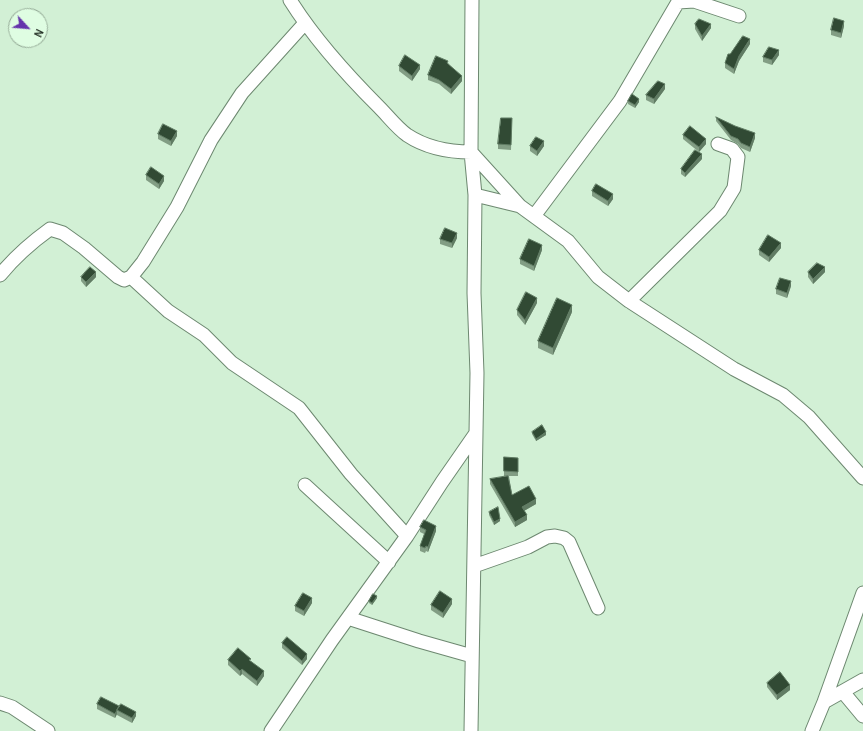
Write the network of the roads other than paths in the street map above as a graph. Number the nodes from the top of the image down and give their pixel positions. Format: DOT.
graph roads {
  1 [pos="290,0"];
  2 [pos="472,0"];
  3 [pos="739,16"];
  4 [pos="305,23"];
  5 [pos="718,144"];
  6 [pos="471,152"];
  7 [pos="476,195"];
  8 [pos="520,206"];
  9 [pos="534,216"];
  10 [pos="0,275"];
  11 [pos="131,277"];
  12 [pos="629,302"];
  13 [pos="476,433"];
  14 [pos="863,478"];
  15 [pos="305,485"];
  16 [pos="407,536"];
  17 [pos="389,562"];
  18 [pos="474,566"];
  19 [pos="863,593"];
  20 [pos="598,608"];
  21 [pos="348,618"];
  22 [pos="472,656"];
  23 [pos="863,680"];
  24 [pos="842,692"];
  25 [pos="824,702"];
  26 [pos="0,703"];
  27 [pos="863,716"];
  28 [pos="273,730"];
  29 [pos="48,731"];
  30 [pos="471,731"];
  31 [pos="812,731"];
  1 -- 4 [label="street"];
  2 -- 6 [label="street"];
  3 -- 9 [label="street"];
  4 -- 6 [label="street"];
  4 -- 11 [label="street"];
  5 -- 12 [label="street"];
  6 -- 7 [label="street"];
  6 -- 8 [label="street"];
  7 -- 8 [label="street"];
  7 -- 13 [label="street"];
  8 -- 9 [label="street"];
  9 -- 12 [label="street"];
  10 -- 11 [label="street"];
  11 -- 16 [label="street"];
  12 -- 14 [label="street"];
  13 -- 16 [label="street"];
  13 -- 18 [label="street"];
  15 -- 17 [label="street"];
  16 -- 17 [label="street"];
  17 -- 21 [label="street"];
  18 -- 20 [label="street"];
  18 -- 22 [label="street"];
  19 -- 25 [label="street"];
  21 -- 22 [label="street"];
  21 -- 28 [label="street"];
  22 -- 30 [label="street"];
  23 -- 24 [label="street"];
  24 -- 25 [label="street"];
  24 -- 27 [label="street"];
  25 -- 31 [label="street"];
  26 -- 29 [label="street"];
}
